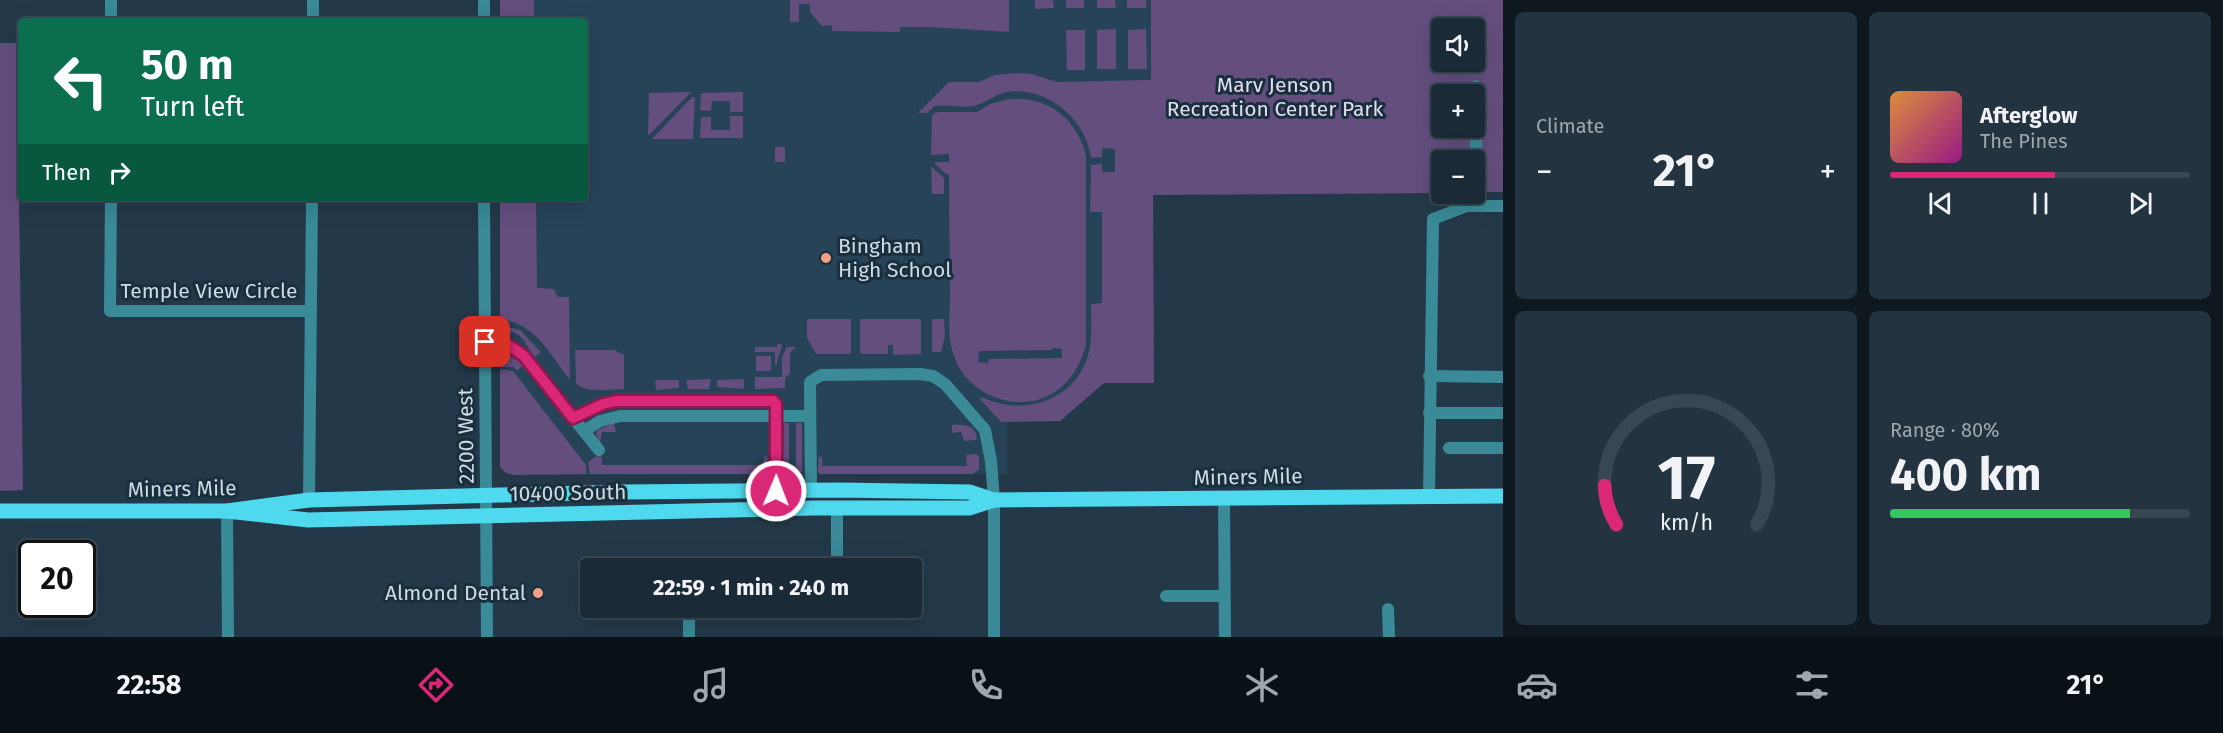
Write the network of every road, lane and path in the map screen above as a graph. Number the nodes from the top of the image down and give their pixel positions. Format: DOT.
graph roads {
  1 [pos="111,0"];
  2 [pos="313,0"];
  3 [pos="484,0"];
  4 [pos="111,18"];
  5 [pos="313,18"];
  6 [pos="484,18"];
  7 [pos="111,201"];
  8 [pos="312,201"];
  9 [pos="484,201"];
  10 [pos="1503,206"];
  11 [pos="311,311"];
  12 [pos="485,342"];
  13 [pos="1429,376"];
  14 [pos="1503,377"];
  15 [pos="1429,413"];
  16 [pos="1503,413"];
  17 [pos="775,416"];
  18 [pos="810,416"];
  19 [pos="573,418"];
  20 [pos="584,431"];
  21 [pos="1449,448"];
  22 [pos="1503,448"];
  23 [pos="600,450"];
  24 [pos="811,490"];
  25 [pos="776,491"];
  26 [pos="622,492"];
  27 [pos="486,495"];
  28 [pos="1429,496"];
  29 [pos="1503,496"];
  30 [pos="1224,498"];
  31 [pos="364,499"];
  32 [pos="309,500"];
  33 [pos="994,500"];
  34 [pos="837,508"];
  35 [pos="776,509"];
  36 [pos="0,511"];
  37 [pos="226,511"];
  38 [pos="486,516"];
  39 [pos="837,558"];
  40 [pos="1166,596"];
  41 [pos="1224,596"];
  42 [pos="1388,609"];
  43 [pos="689,618"];
  44 [pos="228,637"];
  45 [pos="487,637"];
  46 [pos="689,637"];
  47 [pos="994,637"];
  48 [pos="1225,637"];
  49 [pos="1389,637"];
  1 -- 4 [label="street"];
  2 -- 5 [label="street"];
  3 -- 6 [label="street"];
  7 -- 11 [label="street, Temple View Circle"];
  8 -- 11 [label="street"];
  9 -- 12 [label="street, 2200 West"];
  10 -- 13 [label="street"];
  11 -- 32 [label="street"];
  12 -- 19 [label="street"];
  12 -- 27 [label="street, 2200 West"];
  13 -- 14 [label="street"];
  13 -- 15 [label="street"];
  15 -- 16 [label="street"];
  15 -- 28 [label="street"];
  17 -- 18 [label="street"];
  17 -- 19 [label="street"];
  17 -- 20 [label="street"];
  17 -- 25 [label="street"];
  18 -- 24 [label="street"];
  18 -- 33 [label="street"];
  19 -- 20 [label="street"];
  20 -- 23 [label="street"];
  21 -- 22 [label="street"];
  24 -- 25 [label="main road, Miners Mile"];
  24 -- 33 [label="main road, Miners Mile"];
  25 -- 26 [label="main road, Miners Mile"];
  26 -- 27 [label="main road, 10400 South"];
  27 -- 31 [label="main road, 10400 South"];
  27 -- 38 [label="street, 2200 West"];
  28 -- 29 [label="main road, Miners Mile"];
  28 -- 30 [label="main road, Miners Mile"];
  30 -- 33 [label="main road, Miners Mile"];
  30 -- 41 [label="street"];
  31 -- 32 [label="main road, Miners Mile"];
  32 -- 37 [label="main road, Miners Mile"];
  33 -- 34 [label="main road, Miners Mile"];
  33 -- 47 [label="street"];
  34 -- 35 [label="main road, Miners Mile"];
  34 -- 39 [label="street"];
  35 -- 38 [label="main road, 10400 South"];
  36 -- 37 [label="main road, Miners Mile"];
  37 -- 38 [label="main road, 10400 South"];
  37 -- 44 [label="street"];
  38 -- 45 [label="street, 2200 West"];
  40 -- 41 [label="street"];
  41 -- 48 [label="street"];
  42 -- 49 [label="street"];
  43 -- 46 [label="street"];
}
